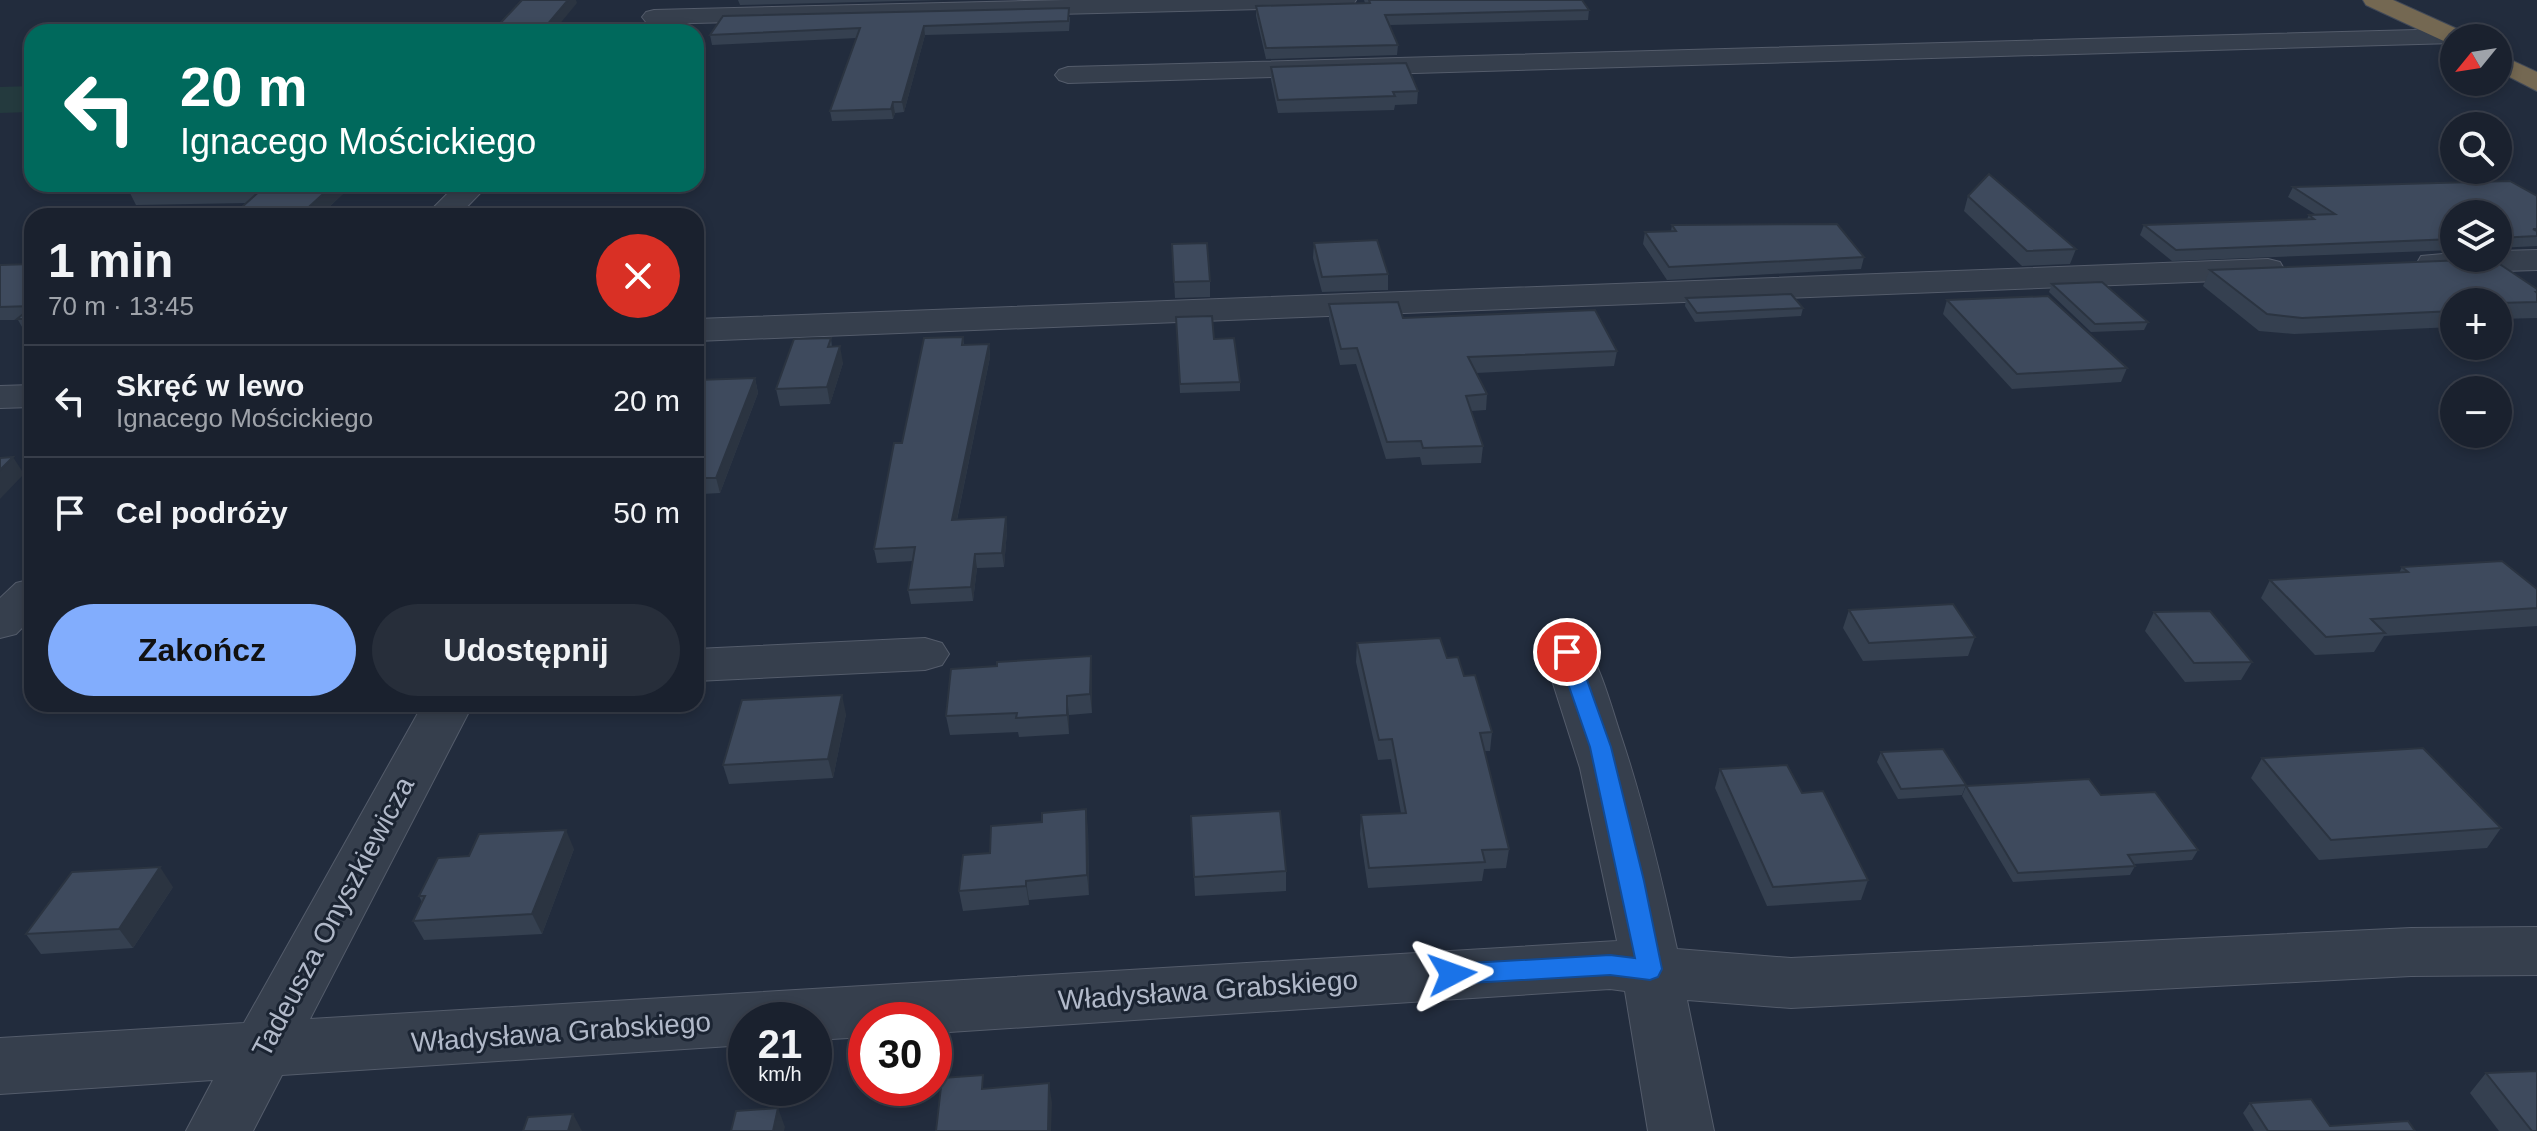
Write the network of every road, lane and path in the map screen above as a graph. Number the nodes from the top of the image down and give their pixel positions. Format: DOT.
graph roads {
  1 [pos="672,0"];
  2 [pos="1345,0"];
  3 [pos="2374,0"];
  4 [pos="2402,0"];
  5 [pos="646,24"];
  6 [pos="2442,24"];
  7 [pos="2440,31"];
  8 [pos="2440,37"];
  9 [pos="2512,69"];
  10 [pos="1068,75"];
  11 [pos="2537,83"];
  12 [pos="466,192"];
  13 [pos="448,208"];
  14 [pos="2537,260"];
  15 [pos="2397,264"];
  16 [pos="2301,268"];
  17 [pos="704,330"];
  18 [pos="24,396"];
  19 [pos="0,397"];
  20 [pos="24,600"];
  21 [pos="0,623"];
  22 [pos="1567,652"];
  23 [pos="925,654"];
  24 [pos="704,665"];
  25 [pos="444,712"];
  26 [pos="2537,951"];
  27 [pos="1650,969"];
  28 [pos="260,1051"];
  29 [pos="0,1066"];
  30 [pos="219,1131"];
  31 [pos="1681,1131"];
  1 -- 5 [label="street"];
  2 -- 5 [label="street"];
  3 -- 7 [label="highway"];
  4 -- 6 [label="highway"];
  8 -- 10 [label="street"];
  9 -- 11 [label="highway"];
  12 -- 13 [label="street"];
  14 -- 15 [label="street"];
  16 -- 17 [label="street"];
  18 -- 19 [label="street"];
  20 -- 21 [label="street"];
  22 -- 27 [label="street"];
  23 -- 24 [label="street"];
  25 -- 28 [label="street, Tadeusza Onyszkiewicza"];
  26 -- 27 [label="street, Władysława Grabskiego"];
  27 -- 28 [label="street, Władysława Grabskiego"];
  27 -- 31 [label="street"];
  28 -- 29 [label="street, Władysława Grabskiego"];
  28 -- 30 [label="street, Tadeusza Onyszkiewicza"];
}
